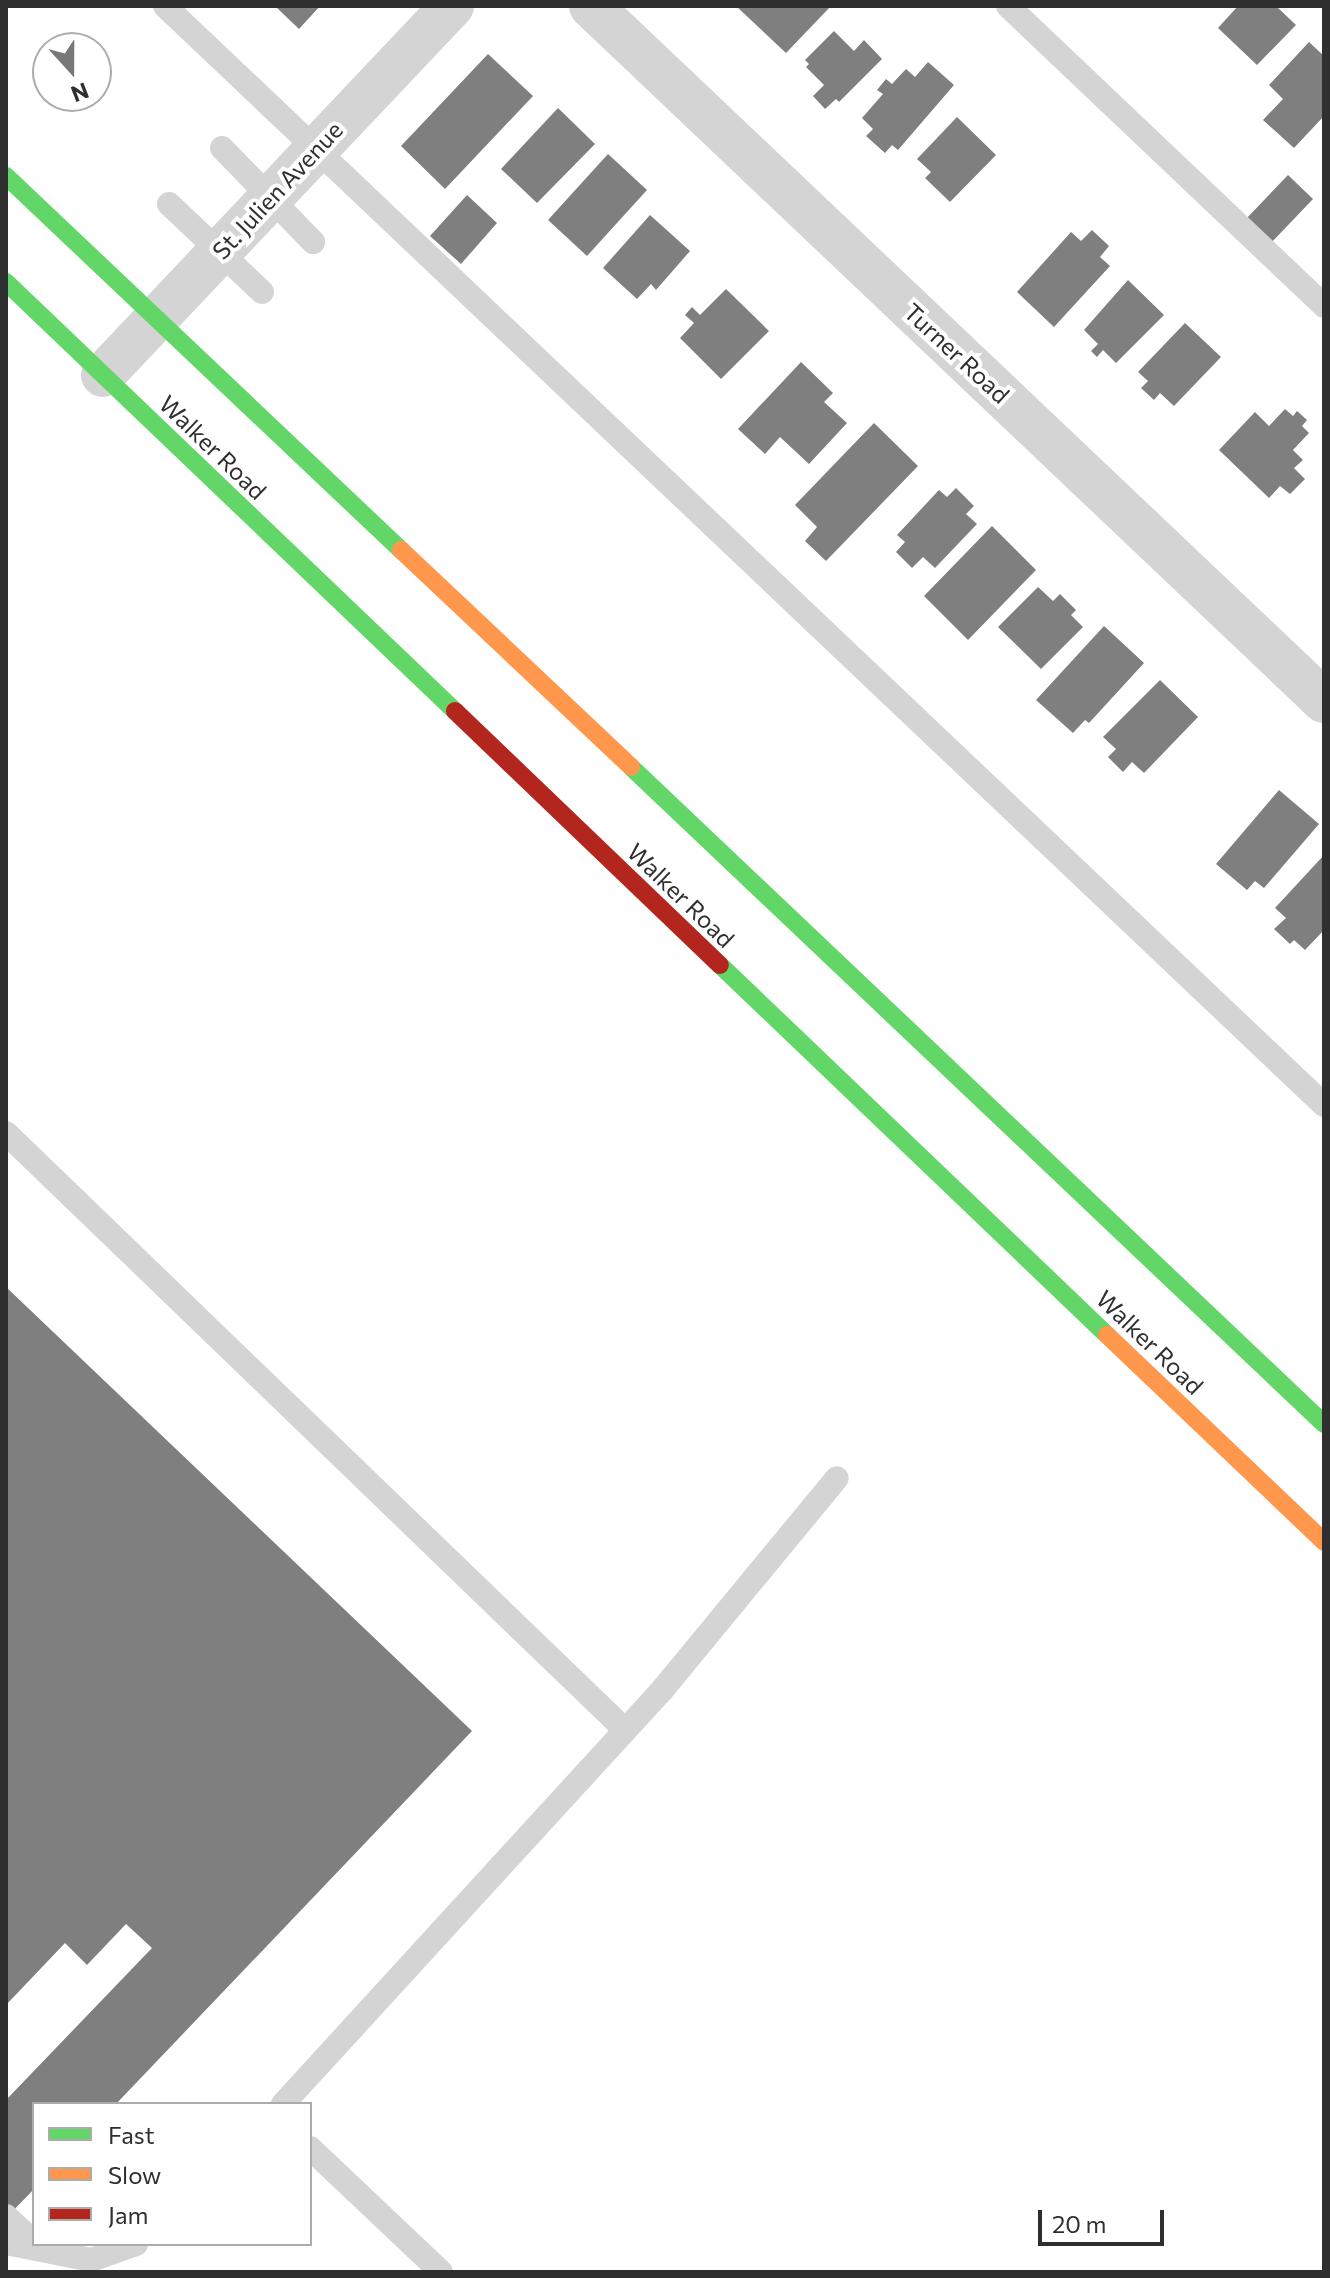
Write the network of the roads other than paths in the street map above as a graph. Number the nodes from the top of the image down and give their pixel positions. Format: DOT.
graph roads {
  1 [pos="165,6"];
  2 [pos="452,6"];
  3 [pos="591,6"];
  4 [pos="1008,6"];
  5 [pos="222,148"];
  6 [pos="316,150"];
  7 [pos="6,176"];
  8 [pos="269,199"];
  9 [pos="169,204"];
  10 [pos="313,242"];
  11 [pos="219,252"];
  12 [pos="6,282"];
  13 [pos="262,292"];
  14 [pos="1324,306"];
  15 [pos="157,318"];
  16 [pos="103,375"];
  17 [pos="1324,701"];
  18 [pos="1324,1105"];
  19 [pos="6,1133"];
  20 [pos="1324,1424"];
  21 [pos="837,1478"];
  22 [pos="1319,1527"];
  23 [pos="625,1730"];
  24 [pos="285,2102"];
  25 [pos="312,2150"];
  26 [pos="6,2216"];
  27 [pos="32,2241"];
  28 [pos="6,2243"];
  29 [pos="32,2246"];
  30 [pos="37,2246"];
  31 [pos="130,2246"];
  32 [pos="441,2272"];
  1 -- 6 [label="lane"];
  2 -- 6 [label="street, St. Julien Avenue"];
  3 -- 17 [label="street, Turner Road"];
  4 -- 14 [label="lane"];
  5 -- 8 [label="lane"];
  6 -- 8 [label="street, St. Julien Avenue"];
  6 -- 18 [label="lane"];
  7 -- 15 [label="main road"];
  8 -- 10 [label="lane"];
  8 -- 11 [label="street, St. Julien Avenue"];
  9 -- 11 [label="lane"];
  11 -- 13 [label="lane"];
  11 -- 15 [label="street, St. Julien Avenue"];
  12 -- 16 [label="main road, Walker Road"];
  15 -- 16 [label="street, St. Julien Avenue"];
  15 -- 20 [label="main road"];
  16 -- 22 [label="main road, Walker Road"];
  19 -- 23 [label="lane"];
  21 -- 23 [label="lane"];
  23 -- 24 [label="lane"];
  25 -- 32 [label="lane"];
  26 -- 27 [label="lane"];
  28 -- 29 [label="lane"];
  30 -- 31 [label="lane"];
}
